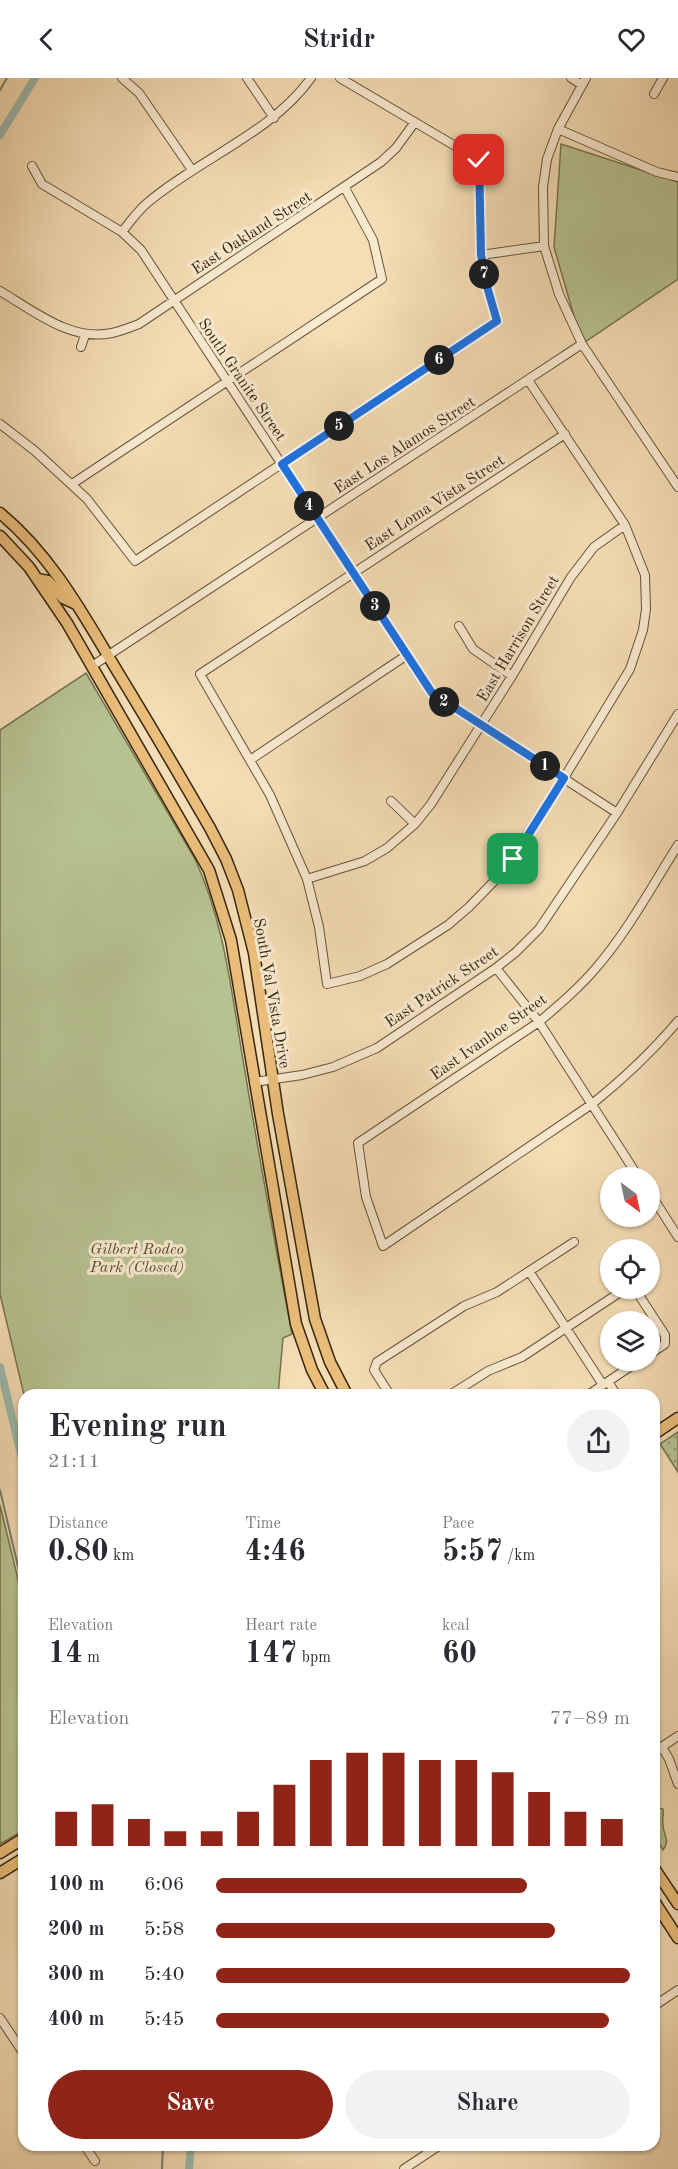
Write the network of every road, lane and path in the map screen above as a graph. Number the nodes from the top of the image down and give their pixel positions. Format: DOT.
graph roads {
  1 [pos="122,78"];
  2 [pos="247,78"];
  3 [pos="311,78"];
  4 [pos="340,78"];
  5 [pos="571,78"];
  6 [pos="663,78"];
  7 [pos="584,81"];
  8 [pos="654,94"];
  9 [pos="274,118"];
  10 [pos="415,122"];
  11 [pos="558,129"];
  12 [pos="32,166"];
  13 [pos="192,170"];
  14 [pos="678,177"];
  15 [pos="345,188"];
  16 [pos="122,232"];
  17 [pos="544,246"];
  18 [pos="481,255"];
  19 [pos="0,291"];
  20 [pos="173,301"];
  21 [pos="85,334"];
  22 [pos="582,344"];
  23 [pos="81,347"];
  24 [pos="528,380"];
  25 [pos="226,382"];
  26 [pos="0,424"];
  27 [pos="565,434"];
  28 [pos="282,464"];
  29 [pos="72,484"];
  30 [pos="678,487"];
  31 [pos="0,513"];
  32 [pos="318,519"];
  33 [pos="0,522"];
  34 [pos="625,525"];
  35 [pos="20,530"];
  36 [pos="0,536"];
  37 [pos="353,573"];
  38 [pos="37,579"];
  39 [pos="77,604"];
  40 [pos="459,626"];
  41 [pos="108,655"];
  42 [pos="407,655"];
  43 [pos="92,666"];
  44 [pos="513,676"];
  45 [pos="677,720"];
  46 [pos="480,726"];
  47 [pos="250,760"];
  48 [pos="564,778"];
  49 [pos="391,801"];
  50 [pos="617,813"];
  51 [pos="415,824"];
  52 [pos="678,845"];
  53 [pos="307,879"];
  54 [pos="496,968"];
  55 [pos="678,1021"];
  56 [pos="539,1022"];
  57 [pos="273,1079"];
  58 [pos="254,1082"];
  59 [pos="592,1104"];
  60 [pos="632,1167"];
  61 [pos="660,1209"];
  62 [pos="678,1237"];
  63 [pos="574,1242"];
  64 [pos="529,1271"];
  65 [pos="306,1273"];
  66 [pos="288,1277"];
  67 [pos="610,1299"];
  68 [pos="660,1327"];
  69 [pos="566,1328"];
  70 [pos="660,1347"];
  71 [pos="625,1371"];
  72 [pos="603,1387"];
  73 [pos="322,1389"];
  74 [pos="344,1389"];
  75 [pos="386,1389"];
  76 [pos="460,1389"];
  77 [pos="678,1418"];
  78 [pos="660,1430"];
  79 [pos="678,1736"];
  80 [pos="660,1748"];
  81 [pos="660,1751"];
  82 [pos="678,1784"];
  83 [pos="18,1842"];
  84 [pos="0,1853"];
  85 [pos="18,1862"];
  86 [pos="0,1873"];
  87 [pos="660,1877"];
  88 [pos="678,1904"];
  89 [pos="660,1910"];
  90 [pos="678,1938"];
  91 [pos="678,1990"];
  92 [pos="660,2002"];
  93 [pos="0,2018"];
  94 [pos="18,2045"];
  95 [pos="88,2151"];
  96 [pos="431,2151"];
  97 [pos="95,2161"];
  98 [pos="404,2169"];
  1 -- 13 [label="street"];
  2 -- 9 [label="street"];
  3 -- 9 [label="street"];
  4 -- 10 [label="street"];
  5 -- 7 [label="street"];
  6 -- 8 [label="street"];
  7 -- 11 [label="street"];
  9 -- 13 [label="street"];
  10 -- 15 [label="street, East Oakland Street"];
  10 -- 18 [label="street"];
  11 -- 14 [label="street"];
  11 -- 17 [label="street"];
  12 -- 16 [label="street, South Granite Street"];
  13 -- 16 [label="street"];
  15 -- 20 [label="street, East Oakland Street"];
  15 -- 25 [label="street"];
  16 -- 20 [label="street, South Granite Street"];
  17 -- 18 [label="street"];
  17 -- 22 [label="street"];
  18 -- 28 [label="street"];
  19 -- 21 [label="street"];
  20 -- 21 [label="street, East Oakland Street"];
  20 -- 25 [label="street, South Granite Street"];
  21 -- 23 [label="street"];
  22 -- 24 [label="street, East Los Alamos Street"];
  22 -- 30 [label="street"];
  24 -- 27 [label="street"];
  24 -- 32 [label="street, East Los Alamos Street"];
  25 -- 28 [label="street, South Granite Street"];
  25 -- 29 [label="street"];
  26 -- 29 [label="street"];
  27 -- 34 [label="street"];
  27 -- 37 [label="street, East Loma Vista Street"];
  28 -- 29 [label="street"];
  28 -- 32 [label="street, South Granite Street"];
  31 -- 35 [label="main road, South Val Vista Drive"];
  32 -- 37 [label="street, South Granite Street"];
  32 -- 41 [label="street, East Los Alamos Street"];
  33 -- 35 [label="main road"];
  34 -- 44 [label="street, East Harrison Street"];
  34 -- 48 [label="street"];
  35 -- 39 [label="main road, South Val Vista Drive"];
  36 -- 38 [label="main road, South Val Vista Drive"];
  37 -- 42 [label="street, South Granite Street"];
  37 -- 47 [label="street, East Loma Vista Street"];
  38 -- 39 [label="main road"];
  38 -- 43 [label="main road, South Val Vista Drive"];
  39 -- 41 [label="main road, South Val Vista Drive"];
  40 -- 44 [label="street"];
  41 -- 43 [label="street, East Los Alamos Street"];
  41 -- 57 [label="main road, South Val Vista Drive"];
  42 -- 46 [label="street, South Granite Street"];
  42 -- 47 [label="street"];
  43 -- 58 [label="main road, South Val Vista Drive"];
  44 -- 46 [label="street, East Harrison Street"];
  45 -- 50 [label="street, East Patrick Street"];
  46 -- 48 [label="street, South Granite Street"];
  46 -- 51 [label="street, East Harrison Street"];
  47 -- 53 [label="street"];
  48 -- 50 [label="street, South Granite Street"];
  48 -- 53 [label="street"];
  49 -- 51 [label="street"];
  50 -- 54 [label="street, East Patrick Street"];
  51 -- 53 [label="street, East Harrison Street"];
  52 -- 56 [label="street, East Ivanhoe Street"];
  54 -- 56 [label="street"];
  54 -- 57 [label="street, East Patrick Street"];
  55 -- 59 [label="street"];
  56 -- 59 [label="street"];
  56 -- 59 [label="street, East Ivanhoe Street"];
  57 -- 58 [label="street, East Patrick Street"];
  57 -- 65 [label="main road, South Val Vista Drive"];
  58 -- 66 [label="main road, South Val Vista Drive"];
  59 -- 60 [label="street"];
  61 -- 62 [label="street"];
  63 -- 64 [label="street"];
  64 -- 69 [label="street"];
  64 -- 75 [label="street"];
  65 -- 66 [label="main road"];
  65 -- 74 [label="main road, South Val Vista Drive"];
  66 -- 73 [label="main road, South Val Vista Drive"];
  67 -- 69 [label="street"];
  68 -- 70 [label="street"];
  69 -- 72 [label="street"];
  69 -- 76 [label="street"];
  71 -- 72 [label="street"];
  77 -- 78 [label="main road"];
  79 -- 80 [label="street"];
  81 -- 82 [label="street"];
  83 -- 84 [label="main road"];
  85 -- 86 [label="main road"];
  87 -- 88 [label="main road"];
  89 -- 90 [label="main road"];
  91 -- 92 [label="street"];
  93 -- 94 [label="street"];
  95 -- 97 [label="street"];
  96 -- 98 [label="street"];
}
